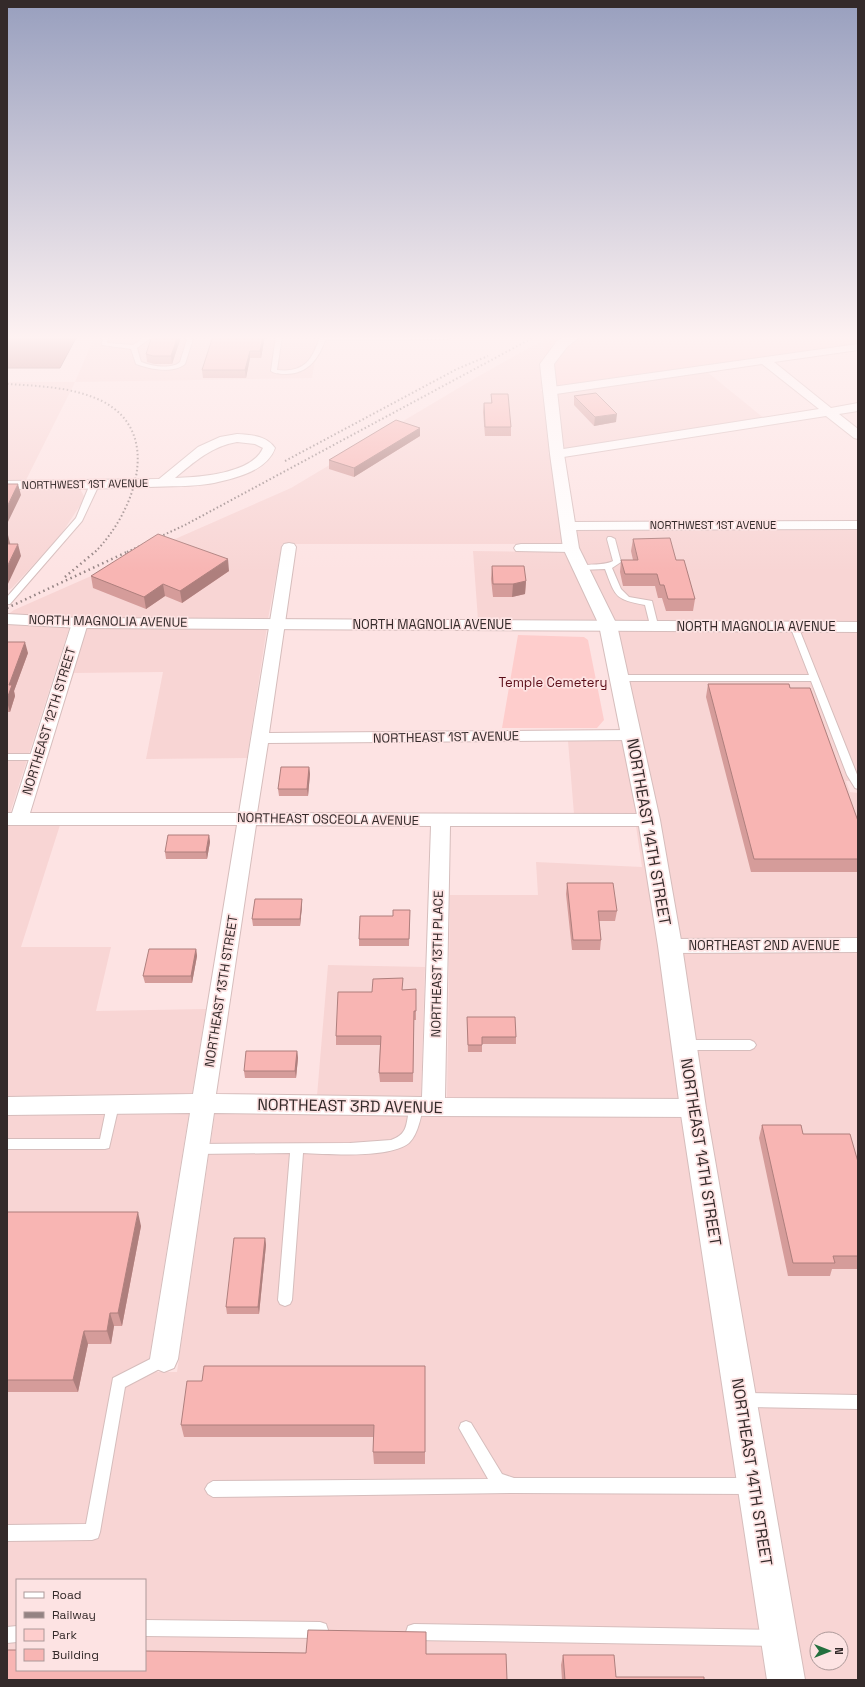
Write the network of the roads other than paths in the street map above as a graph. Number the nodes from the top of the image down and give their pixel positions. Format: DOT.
graph roads {
  1 [pos="552,415"];
  2 [pos="810,415"];
  3 [pos="832,415"];
  4 [pos="858,435"];
  5 [pos="557,454"];
  6 [pos="163,482"];
  7 [pos="94,484"];
  8 [pos="7,485"];
  9 [pos="858,525"];
  10 [pos="568,526"];
  11 [pos="611,539"];
  12 [pos="290,547"];
  13 [pos="521,548"];
  14 [pos="571,548"];
  15 [pos="608,567"];
  16 [pos="580,568"];
  17 [pos="7,602"];
  18 [pos="7,619"];
  19 [pos="80,623"];
  20 [pos="276,623"];
  21 [pos="608,625"];
  22 [pos="654,625"];
  23 [pos="794,626"];
  24 [pos="858,627"];
  25 [pos="619,678"];
  26 [pos="814,678"];
  27 [pos="631,735"];
  28 [pos="260,738"];
  29 [pos="7,757"];
  30 [pos="38,757"];
  31 [pos="858,786"];
  32 [pos="247,818"];
  33 [pos="13,819"];
  34 [pos="441,820"];
  35 [pos="649,820"];
  36 [pos="858,945"];
  37 [pos="670,946"];
  38 [pos="684,1045"];
  39 [pos="750,1045"];
  40 [pos="204,1103"];
  41 [pos="113,1105"];
  42 [pos="7,1106"];
  43 [pos="425,1107"];
  44 [pos="693,1108"];
  45 [pos="7,1144"];
  46 [pos="297,1148"];
  47 [pos="196,1149"];
  48 [pos="285,1300"];
  49 [pos="164,1359"];
  50 [pos="741,1400"];
  51 [pos="858,1402"];
  52 [pos="466,1428"];
  53 [pos="514,1486"];
  54 [pos="754,1486"];
  55 [pos="213,1489"];
  56 [pos="7,1533"];
  57 [pos="146,1628"];
  58 [pos="333,1631"];
  59 [pos="397,1632"];
  60 [pos="780,1638"];
  61 [pos="786,1680"];
  1 -- 5 [label="street, NORTHEAST 14TH STREET"];
  2 -- 5 [label="street"];
  3 -- 4 [label="street"];
  5 -- 10 [label="street, NORTHEAST 14TH STREET"];
  6 -- 6 [label="street, NORTHWEST 1ST AVENUE"];
  6 -- 7 [label="street, NORTHWEST 1ST AVENUE"];
  7 -- 8 [label="street, NORTHWEST 1ST AVENUE"];
  7 -- 17 [label="lane"];
  9 -- 10 [label="street, NORTHWEST 1ST AVENUE"];
  10 -- 14 [label="street, NORTHEAST 14TH STREET"];
  11 -- 15 [label="lane"];
  12 -- 20 [label="street, NORTHEAST 13TH STREET"];
  13 -- 14 [label="street"];
  14 -- 16 [label="street, NORTHEAST 14TH STREET"];
  15 -- 16 [label="lane"];
  15 -- 22 [label="lane"];
  16 -- 21 [label="street, NORTHEAST 14TH STREET"];
  18 -- 19 [label="street, NORTH MAGNOLIA AVENUE"];
  19 -- 20 [label="street, NORTH MAGNOLIA AVENUE"];
  19 -- 30 [label="street, NORTHEAST 12TH STREET"];
  20 -- 21 [label="street, NORTH MAGNOLIA AVENUE"];
  20 -- 28 [label="street, NORTHEAST 13TH STREET"];
  21 -- 22 [label="street, NORTH MAGNOLIA AVENUE"];
  21 -- 25 [label="street, NORTHEAST 14TH STREET"];
  22 -- 23 [label="street, NORTH MAGNOLIA AVENUE"];
  23 -- 24 [label="street, NORTH MAGNOLIA AVENUE"];
  23 -- 26 [label="lane"];
  25 -- 26 [label="lane"];
  25 -- 27 [label="street, NORTHEAST 14TH STREET"];
  26 -- 31 [label="lane"];
  27 -- 28 [label="street, NORTHEAST 1ST AVENUE"];
  27 -- 35 [label="street, NORTHEAST 14TH STREET"];
  28 -- 32 [label="street, NORTHEAST 13TH STREET"];
  29 -- 30 [label="lane"];
  30 -- 33 [label="street, NORTHEAST 12TH STREET"];
  32 -- 33 [label="street, NORTHEAST OSCEOLA AVENUE"];
  32 -- 34 [label="street, NORTHEAST OSCEOLA AVENUE"];
  32 -- 40 [label="street, NORTHEAST 13TH STREET"];
  34 -- 35 [label="street, NORTHEAST OSCEOLA AVENUE"];
  34 -- 43 [label="street, NORTHEAST 13TH PLACE"];
  35 -- 37 [label="street, NORTHEAST 14TH STREET"];
  36 -- 37 [label="street, NORTHEAST 2ND AVENUE"];
  37 -- 38 [label="street, NORTHEAST 14TH STREET"];
  38 -- 39 [label="lane"];
  38 -- 44 [label="street, NORTHEAST 14TH STREET"];
  40 -- 41 [label="street, NORTHEAST 3RD AVENUE"];
  40 -- 43 [label="street, NORTHEAST 3RD AVENUE"];
  40 -- 47 [label="street, NORTHEAST 13TH STREET"];
  41 -- 42 [label="street, NORTHEAST 3RD AVENUE"];
  41 -- 45 [label="lane"];
  43 -- 44 [label="street, NORTHEAST 3RD AVENUE"];
  43 -- 46 [label="lane"];
  44 -- 50 [label="street, NORTHEAST 14TH STREET"];
  46 -- 47 [label="lane"];
  46 -- 48 [label="lane"];
  47 -- 49 [label="street, NORTHEAST 13TH STREET"];
  49 -- 56 [label="lane"];
  50 -- 51 [label="lane"];
  50 -- 54 [label="street, NORTHEAST 14TH STREET"];
  52 -- 53 [label="lane"];
  53 -- 54 [label="lane"];
  53 -- 55 [label="lane"];
  54 -- 60 [label="street, NORTHEAST 14TH STREET"];
  57 -- 58 [label="lane"];
  59 -- 60 [label="lane"];
  60 -- 61 [label="street, NORTHEAST 14TH STREET"];
}
